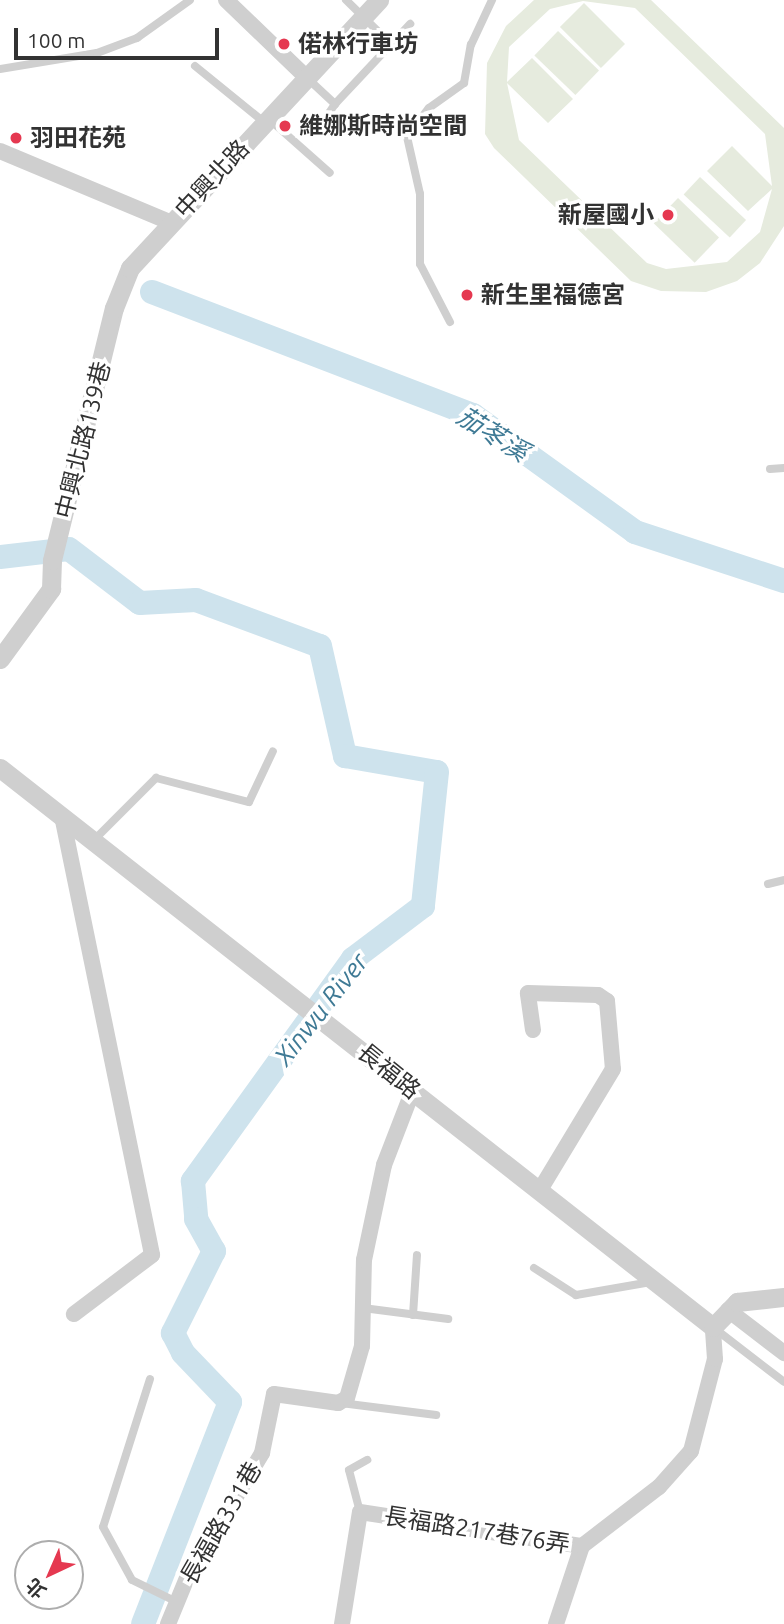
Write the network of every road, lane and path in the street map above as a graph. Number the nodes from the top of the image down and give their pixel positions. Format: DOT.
graph roads {
  1 [pos="190,0"];
  2 [pos="226,0"];
  3 [pos="346,0"];
  4 [pos="379,0"];
  5 [pos="492,0"];
  6 [pos="363,16"];
  7 [pos="410,24"];
  8 [pos="391,44"];
  9 [pos="195,66"];
  10 [pos="0,69"];
  11 [pos="306,77"];
  12 [pos="335,104"];
  13 [pos="266,120"];
  14 [pos="345,130"];
  15 [pos="0,152"];
  16 [pos="330,173"];
  17 [pos="172,223"];
  18 [pos="450,323"];
  19 [pos="770,468"];
  20 [pos="784,468"];
  21 [pos="0,659"];
  22 [pos="273,751"];
  23 [pos="0,768"];
  24 [pos="62,816"];
  25 [pos="94,840"];
  26 [pos="784,880"];
  27 [pos="768,884"];
  28 [pos="533,1030"];
  29 [pos="413,1090"];
  30 [pos="540,1190"];
  31 [pos="417,1255"];
  32 [pos="534,1269"];
  33 [pos="657,1280"];
  34 [pos="784,1297"];
  35 [pos="363,1308"];
  36 [pos="728,1310"];
  37 [pos="74,1314"];
  38 [pos="413,1315"];
  39 [pos="449,1319"];
  40 [pos="713,1327"];
  41 [pos="784,1353"];
  42 [pos="150,1379"];
  43 [pos="784,1382"];
  44 [pos="338,1403"];
  45 [pos="436,1415"];
  46 [pos="367,1460"];
  47 [pos="360,1512"];
  48 [pos="582,1546"];
  49 [pos="172,1600"];
  50 [pos="168,1624"];
  51 [pos="342,1624"];
  52 [pos="555,1624"];
  1 -- 10 [label="lane"];
  2 -- 11 [label="street"];
  3 -- 6 [label="lane"];
  4 -- 6 [label="street, 中興北路"];
  5 -- 18 [label="lane"];
  6 -- 8 [label="lane"];
  6 -- 11 [label="street, 中興北路"];
  7 -- 8 [label="lane"];
  8 -- 12 [label="lane"];
  9 -- 13 [label="lane"];
  11 -- 12 [label="lane"];
  11 -- 13 [label="street, 中興北路"];
  12 -- 14 [label="lane"];
  13 -- 16 [label="lane"];
  13 -- 17 [label="street, 中興北路"];
  15 -- 17 [label="street, 中興北路"];
  17 -- 21 [label="street, 中興北路139巷"];
  19 -- 20 [label="lane"];
  22 -- 25 [label="lane"];
  23 -- 24 [label="street, 長福路"];
  24 -- 25 [label="street, 長福路"];
  24 -- 37 [label="street"];
  25 -- 29 [label="street, 長福路"];
  26 -- 27 [label="lane"];
  28 -- 30 [label="street"];
  29 -- 30 [label="street, 長福路"];
  29 -- 35 [label="street"];
  30 -- 33 [label="street, 長福路"];
  31 -- 38 [label="lane"];
  32 -- 33 [label="lane"];
  33 -- 40 [label="street, 長福路"];
  34 -- 36 [label="street"];
  35 -- 38 [label="lane"];
  35 -- 44 [label="street"];
  36 -- 40 [label="street"];
  36 -- 41 [label="street"];
  38 -- 39 [label="lane"];
  40 -- 43 [label="lane"];
  40 -- 48 [label="street"];
  42 -- 49 [label="lane"];
  44 -- 45 [label="lane"];
  44 -- 49 [label="street, 長福路331巷"];
  46 -- 47 [label="lane"];
  47 -- 48 [label="street, 長福路217巷76弄"];
  47 -- 51 [label="street, 長福路217巷76弄"];
  48 -- 52 [label="street"];
  49 -- 50 [label="street, 長福路331巷"];
}
